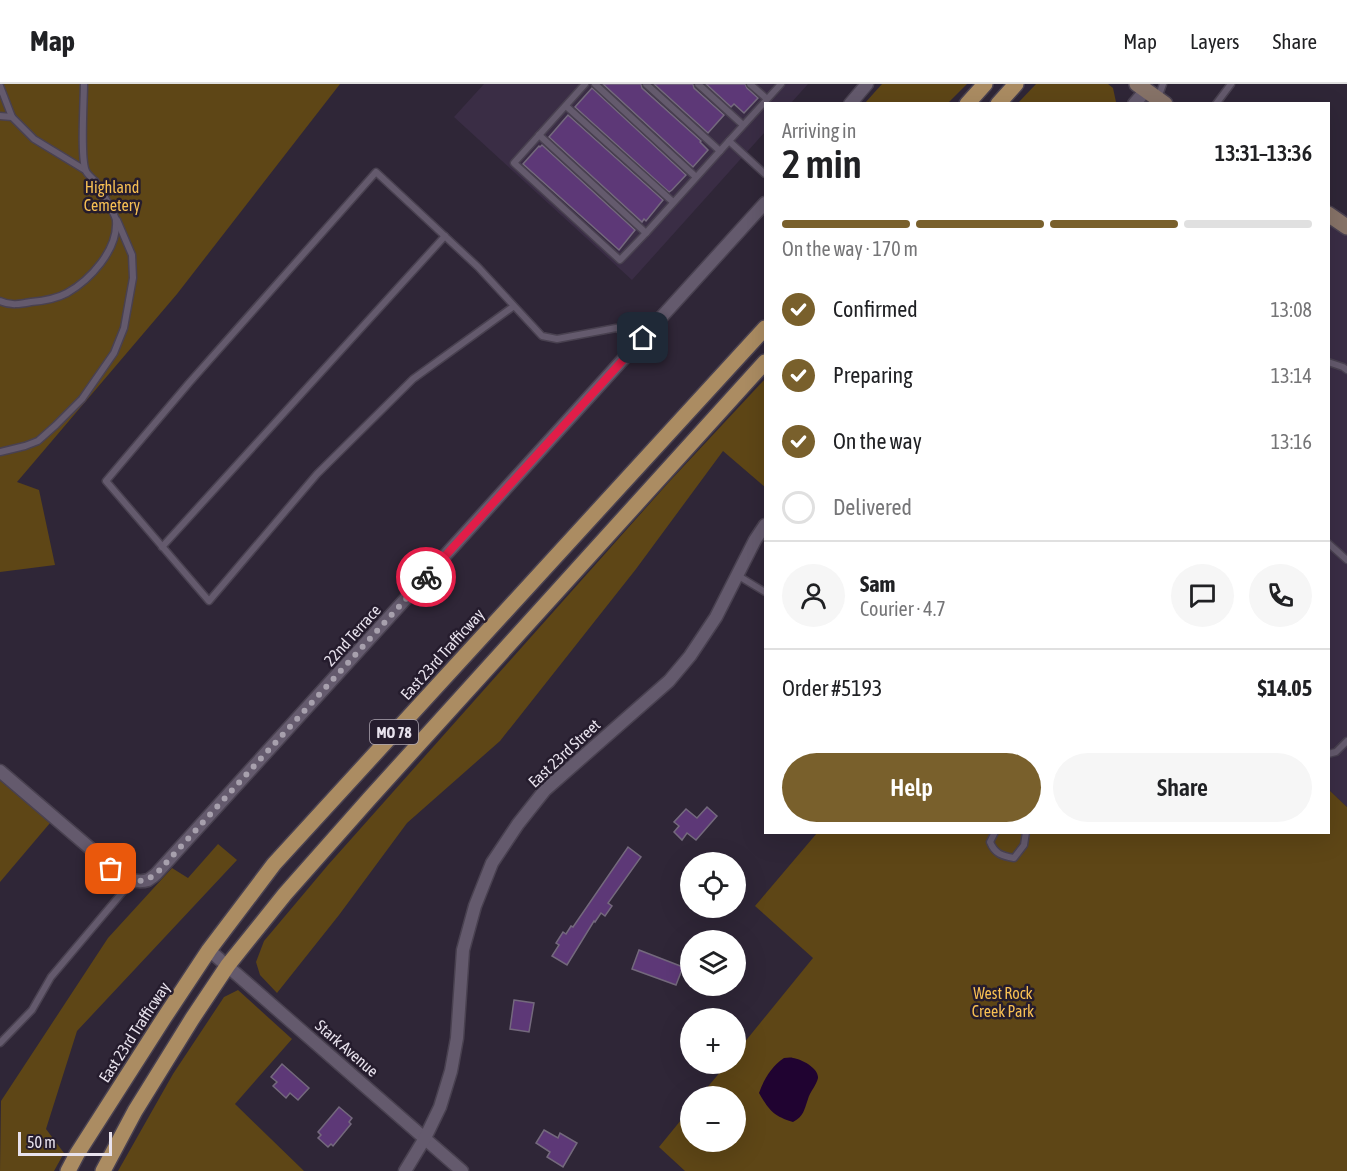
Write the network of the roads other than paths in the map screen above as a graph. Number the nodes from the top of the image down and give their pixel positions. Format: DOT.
graph roads {
  1 [pos="84,84"];
  2 [pos="585,84"];
  3 [pos="595,84"];
  4 [pos="646,84"];
  5 [pos="699,84"];
  6 [pos="750,84"];
  7 [pos="781,84"];
  8 [pos="867,84"];
  9 [pos="985,84"];
  10 [pos="1016,84"];
  11 [pos="1163,84"];
  12 [pos="1231,84"];
  13 [pos="0,86"];
  14 [pos="1151,94"];
  15 [pos="767,99"];
  16 [pos="764,102"];
  17 [pos="764,102"];
  18 [pos="852,102"];
  19 [pos="969,102"];
  20 [pos="1000,102"];
  21 [pos="1137,102"];
  22 [pos="1218,102"];
  23 [pos="566,106"];
  24 [pos="0,116"];
  25 [pos="12,117"];
  26 [pos="743,125"];
  27 [pos="539,135"];
  28 [pos="729,141"];
  29 [pos="720,151"];
  30 [pos="85,170"];
  31 [pos="764,173"];
  32 [pos="696,177"];
  33 [pos="673,202"];
  34 [pos="764,204"];
  35 [pos="1330,215"];
  36 [pos="116,220"];
  37 [pos="1347,227"];
  38 [pos="646,233"];
  39 [pos="445,236"];
  40 [pos="0,301"];
  41 [pos="514,306"];
  42 [pos="764,329"];
  43 [pos="643,338"];
  44 [pos="764,363"];
  45 [pos="1330,363"];
  46 [pos="1347,370"];
  47 [pos="0,452"];
  48 [pos="764,526"];
  49 [pos="1330,545"];
  50 [pos="162,547"];
  51 [pos="1347,560"];
  52 [pos="737,575"];
  53 [pos="764,591"];
  54 [pos="1347,741"];
  55 [pos="1330,754"];
  56 [pos="0,771"];
  57 [pos="994,834"];
  58 [pos="1026,834"];
  59 [pos="132,881"];
  60 [pos="209,950"];
  61 [pos="228,965"];
  62 [pos="0,1043"];
  63 [pos="425,1138"];
  64 [pos="68,1171"];
  65 [pos="102,1171"];
  66 [pos="405,1171"];
  67 [pos="462,1171"];
  1 -- 30 [label="lane"];
  2 -- 23 [label="lane"];
  3 -- 32 [label="lane"];
  4 -- 29 [label="lane"];
  5 -- 26 [label="lane"];
  6 -- 15 [label="lane"];
  7 -- 15 [label="lane"];
  8 -- 18 [label="street"];
  9 -- 19 [label="main road"];
  10 -- 20 [label="main road"];
  11 -- 14 [label="lane"];
  12 -- 22 [label="lane"];
  13 -- 25 [label="lane"];
  14 -- 21 [label="street"];
  15 -- 16 [label="lane"];
  17 -- 26 [label="lane"];
  23 -- 27 [label="lane"];
  23 -- 33 [label="lane"];
  24 -- 25 [label="lane"];
  25 -- 30 [label="lane"];
  26 -- 28 [label="lane"];
  27 -- 38 [label="lane"];
  27 -- 38 [label="lane"];
  28 -- 29 [label="lane"];
  28 -- 31 [label="lane"];
  29 -- 32 [label="lane"];
  30 -- 36 [label="lane"];
  32 -- 33 [label="lane"];
  33 -- 38 [label="lane"];
  34 -- 43 [label="street, 22nd Terrace"];
  35 -- 37 [label="main road"];
  36 -- 40 [label="lane"];
  36 -- 47 [label="lane"];
  39 -- 41 [label="lane"];
  39 -- 50 [label="lane"];
  39 -- 50 [label="lane"];
  41 -- 43 [label="lane"];
  41 -- 50 [label="lane"];
  42 -- 60 [label="main road, East 23rd Trafficway / MO 78"];
  43 -- 59 [label="street, 22nd Terrace"];
  44 -- 61 [label="main road, MO 78"];
  45 -- 46 [label="lane"];
  48 -- 52 [label="street, East 23rd Street"];
  49 -- 51 [label="lane"];
  52 -- 53 [label="lane"];
  52 -- 63 [label="street, East 23rd Street"];
  54 -- 55 [label="lane"];
  56 -- 59 [label="street"];
  57 -- 58 [label="lane"];
  59 -- 62 [label="lane"];
  60 -- 61 [label="street, Stark Avenue"];
  60 -- 64 [label="main road, East 23rd Trafficway / MO 78"];
  61 -- 63 [label="street, Stark Avenue"];
  61 -- 65 [label="main road, MO 78"];
  63 -- 66 [label="street, East 23rd Street"];
  63 -- 67 [label="street, Stark Avenue"];
}
